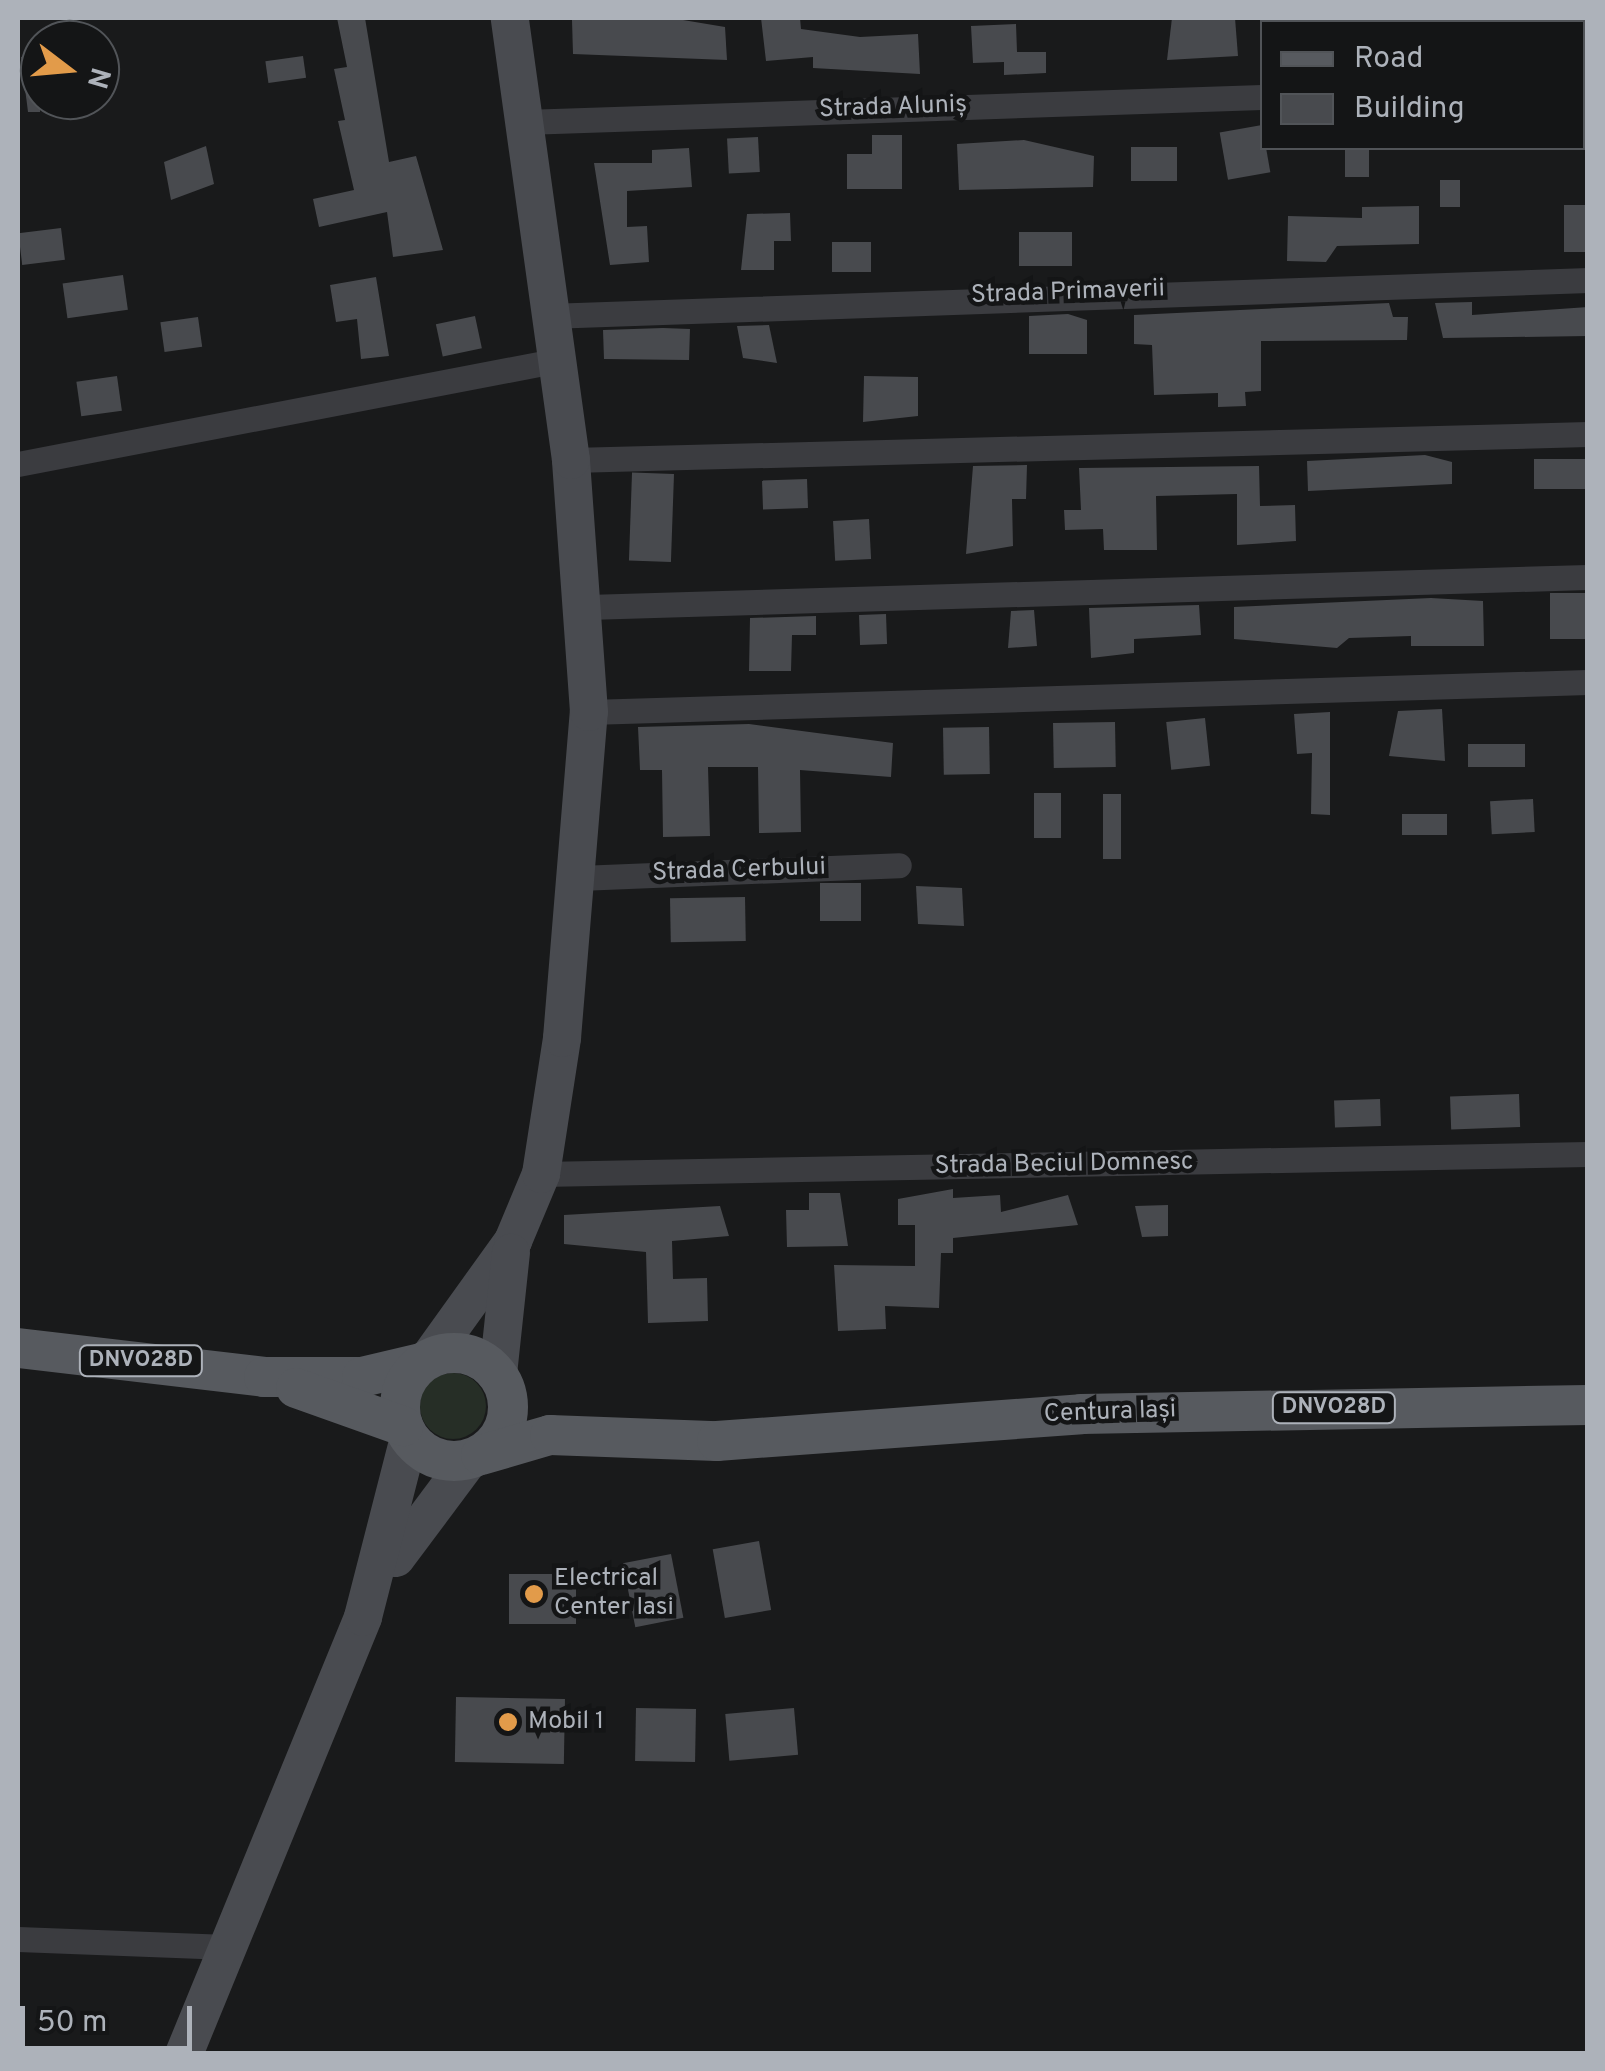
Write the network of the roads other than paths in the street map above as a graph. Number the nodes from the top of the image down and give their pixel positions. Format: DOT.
graph roads {
  1 [pos="510,18"];
  2 [pos="1260,97"];
  3 [pos="524,122"];
  4 [pos="1588,280"];
  5 [pos="548,316"];
  6 [pos="554,361"];
  7 [pos="1588,434"];
  8 [pos="570,460"];
  9 [pos="18,464"];
  10 [pos="1588,577"];
  11 [pos="587,608"];
  12 [pos="1588,682"];
  13 [pos="589,712"];
  14 [pos="899,865"];
  15 [pos="579,878"];
  16 [pos="1588,1154"];
  17 [pos="541,1174"];
  18 [pos="513,1241"];
  19 [pos="18,1348"];
  20 [pos="425,1361"];
  21 [pos="264,1377"];
  22 [pos="500,1378"];
  23 [pos="1588,1405"];
  24 [pos="406,1432"];
  25 [pos="634,1437"];
  26 [pos="475,1457"];
  27 [pos="363,1617"];
  28 [pos="18,1939"];
  29 [pos="228,1946"];
  30 [pos="184,2054"];
  1 -- 3 [label="main road"];
  2 -- 3 [label="street, Strada Aluniș"];
  3 -- 5 [label="main road"];
  4 -- 5 [label="street, Strada Primaverii"];
  5 -- 6 [label="main road"];
  6 -- 8 [label="main road"];
  6 -- 9 [label="street"];
  7 -- 8 [label="street"];
  8 -- 11 [label="main road"];
  10 -- 11 [label="street"];
  11 -- 13 [label="main road"];
  12 -- 13 [label="street"];
  13 -- 15 [label="main road"];
  14 -- 15 [label="street, Strada Cerbului"];
  15 -- 17 [label="main road"];
  16 -- 17 [label="street, Strada Beciul Domnesc"];
  17 -- 18 [label="main road"];
  18 -- 20 [label="main road"];
  18 -- 22 [label="main road"];
  19 -- 21 [label="main road, DNVO28D"];
  20 -- 21 [label="main road, DNVO28D"];
  20 -- 22 [label="main road"];
  20 -- 24 [label="main road"];
  21 -- 24 [label="main road, DNVO28D"];
  22 -- 25 [label="main road, Centura Iași / DNVO28D"];
  22 -- 26 [label="main road"];
  23 -- 25 [label="main road, Centura Iași / DNVO28D"];
  24 -- 26 [label="main road"];
  24 -- 27 [label="main road"];
  25 -- 26 [label="main road, Centura Iași / DNVO28D"];
  26 -- 27 [label="main road"];
  27 -- 29 [label="main road"];
  28 -- 29 [label="street"];
  29 -- 30 [label="main road"];
}
